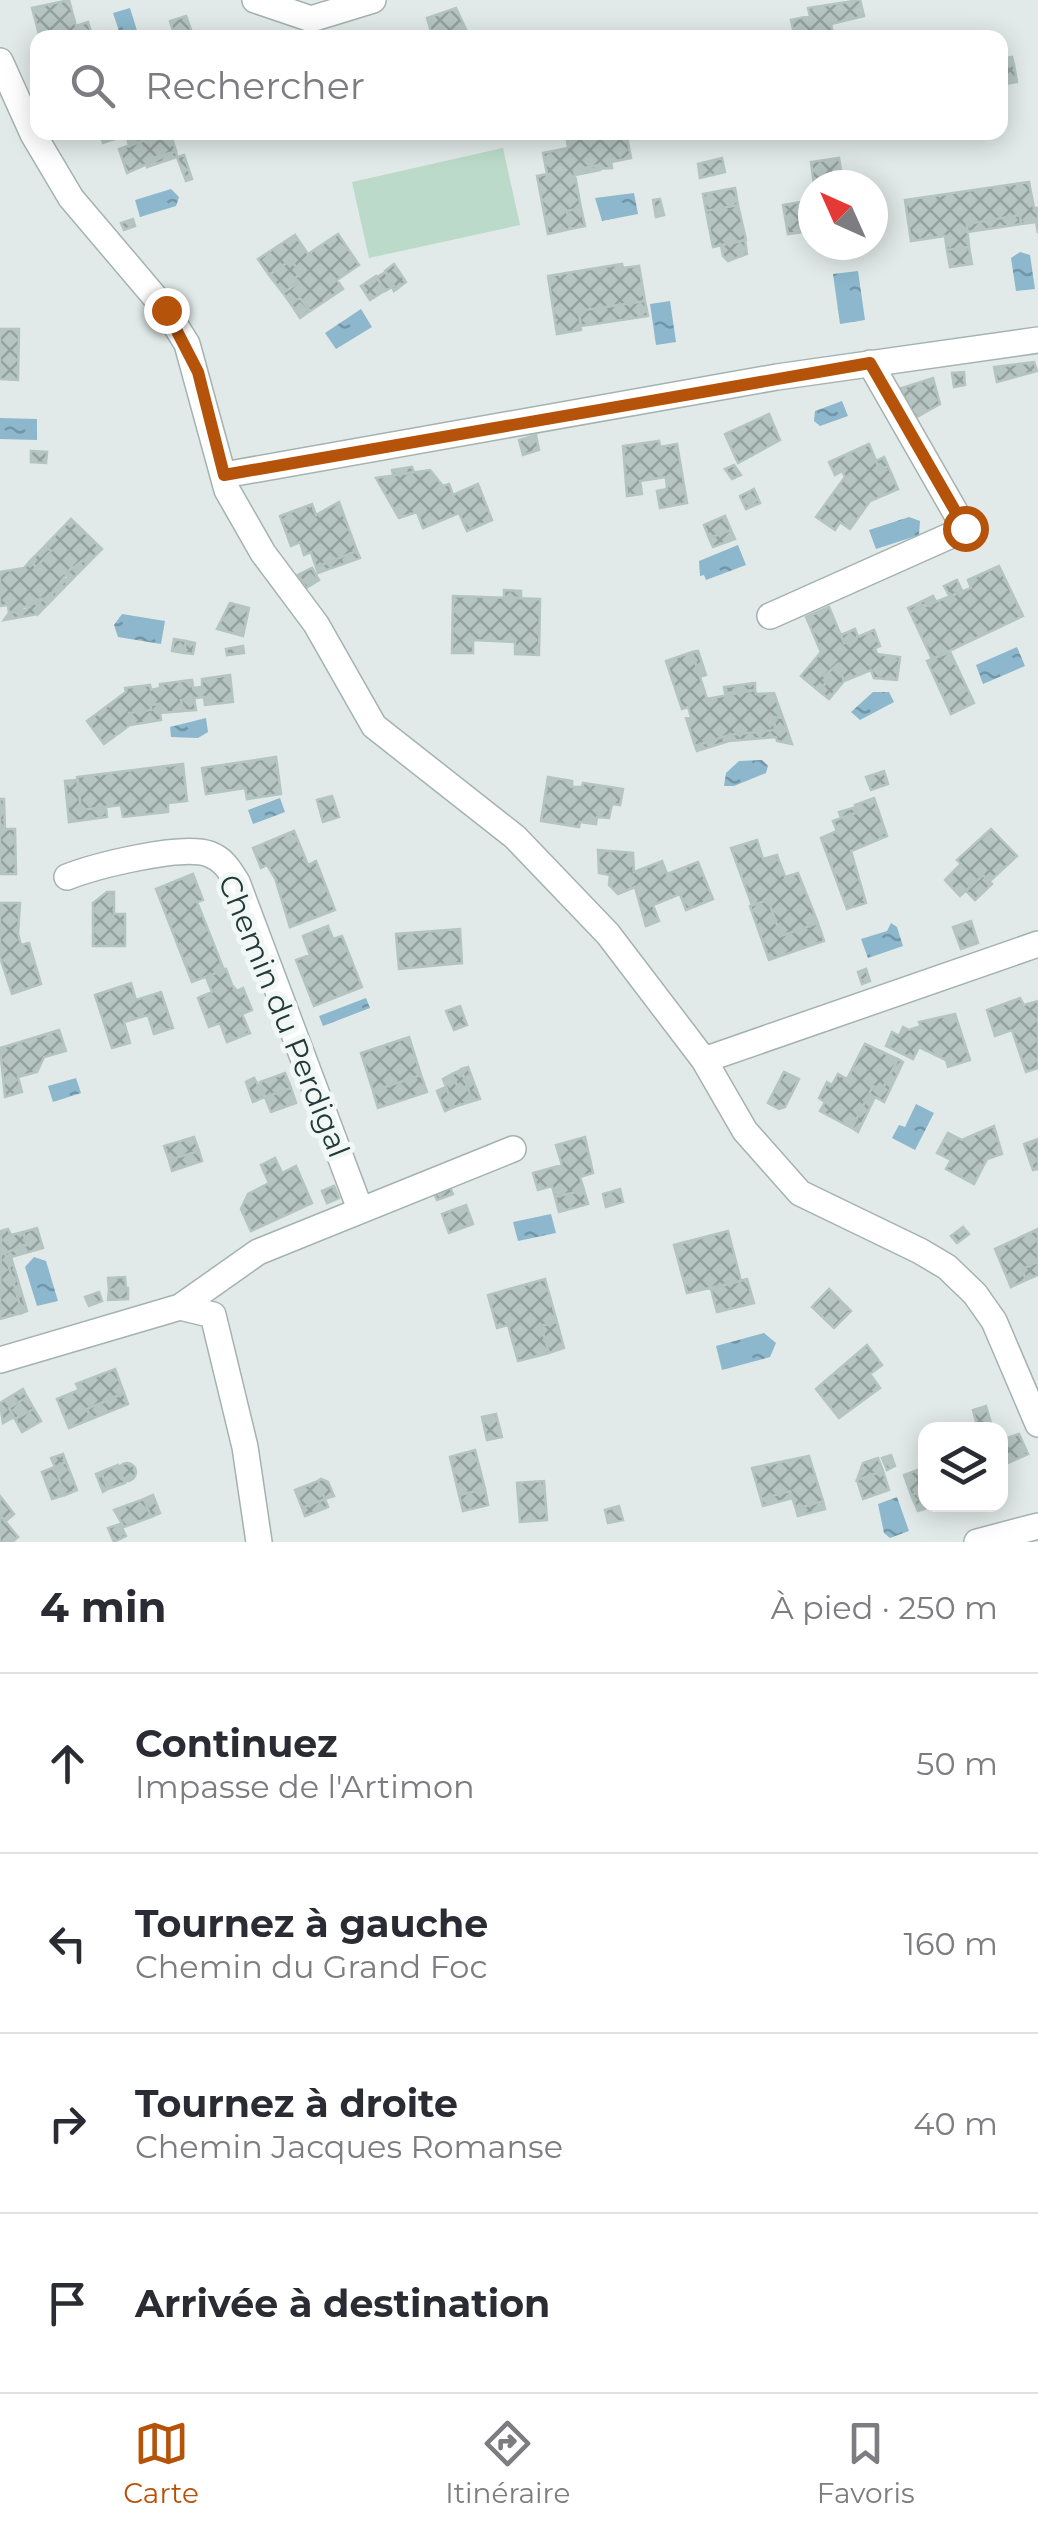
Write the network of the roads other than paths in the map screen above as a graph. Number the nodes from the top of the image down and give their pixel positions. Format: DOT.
graph roads {
  1 [pos="255,0"];
  2 [pos="373,0"];
  3 [pos="0,61"];
  4 [pos="30,127"];
  5 [pos="37,140"];
  6 [pos="1038,340"];
  7 [pos="870,363"];
  8 [pos="224,475"];
  9 [pos="770,616"];
  10 [pos="68,877"];
  11 [pos="1038,944"];
  12 [pos="704,1060"];
  13 [pos="513,1149"];
  14 [pos="360,1209"];
  15 [pos="180,1307"];
  16 [pos="0,1360"];
  17 [pos="1032,1394"];
  18 [pos="1038,1424"];
  19 [pos="1038,1526"];
  20 [pos="259,1542"];
  21 [pos="977,1542"];
  1 -- 2 [label="street"];
  3 -- 4 [label="street"];
  5 -- 8 [label="street"];
  6 -- 7 [label="street"];
  7 -- 8 [label="street"];
  7 -- 9 [label="street"];
  8 -- 12 [label="street"];
  10 -- 14 [label="street, Chemin du Perdigal"];
  11 -- 12 [label="street"];
  12 -- 17 [label="street"];
  13 -- 14 [label="street"];
  14 -- 15 [label="street"];
  15 -- 16 [label="street"];
  15 -- 20 [label="street"];
  17 -- 18 [label="street"];
  19 -- 21 [label="street"];
}
